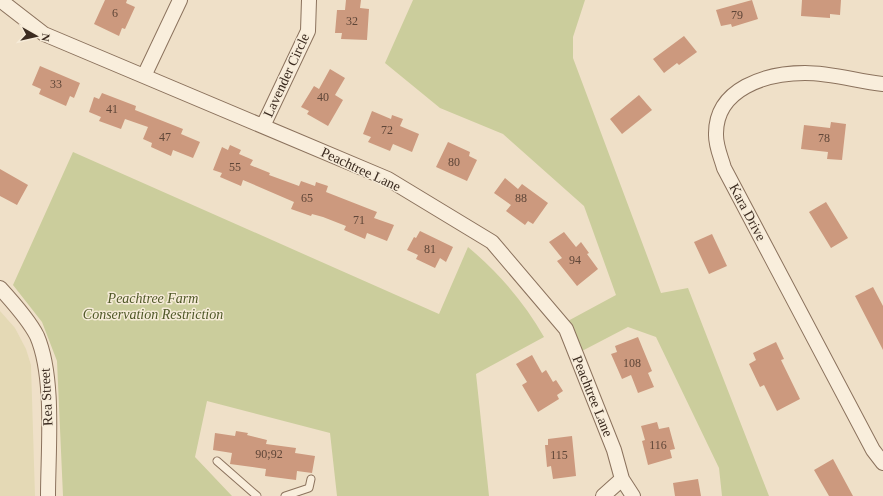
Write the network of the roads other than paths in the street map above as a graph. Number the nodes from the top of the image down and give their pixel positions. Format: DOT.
graph roads {
  1 [pos="0,0"];
  2 [pos="180,0"];
  3 [pos="309,0"];
  4 [pos="144,76"];
  5 [pos="883,84"];
  6 [pos="263,126"];
  7 [pos="0,288"];
  8 [pos="217,461"];
  9 [pos="883,462"];
  10 [pos="312,479"];
  11 [pos="622,479"];
  12 [pos="48,496"];
  13 [pos="257,496"];
  14 [pos="285,496"];
  15 [pos="603,496"];
  16 [pos="633,496"];
  1 -- 4 [label="street, Peachtree Lane"];
  2 -- 4 [label="street"];
  3 -- 6 [label="street, Lavender Circle"];
  4 -- 6 [label="street, Peachtree Lane"];
  5 -- 9 [label="street, Kara Drive"];
  6 -- 11 [label="street, Peachtree Lane"];
  7 -- 12 [label="street, Rea Street"];
  8 -- 13 [label="lane"];
  10 -- 14 [label="lane"];
  11 -- 15 [label="street"];
  11 -- 16 [label="street, Peachtree Lane"];
}
